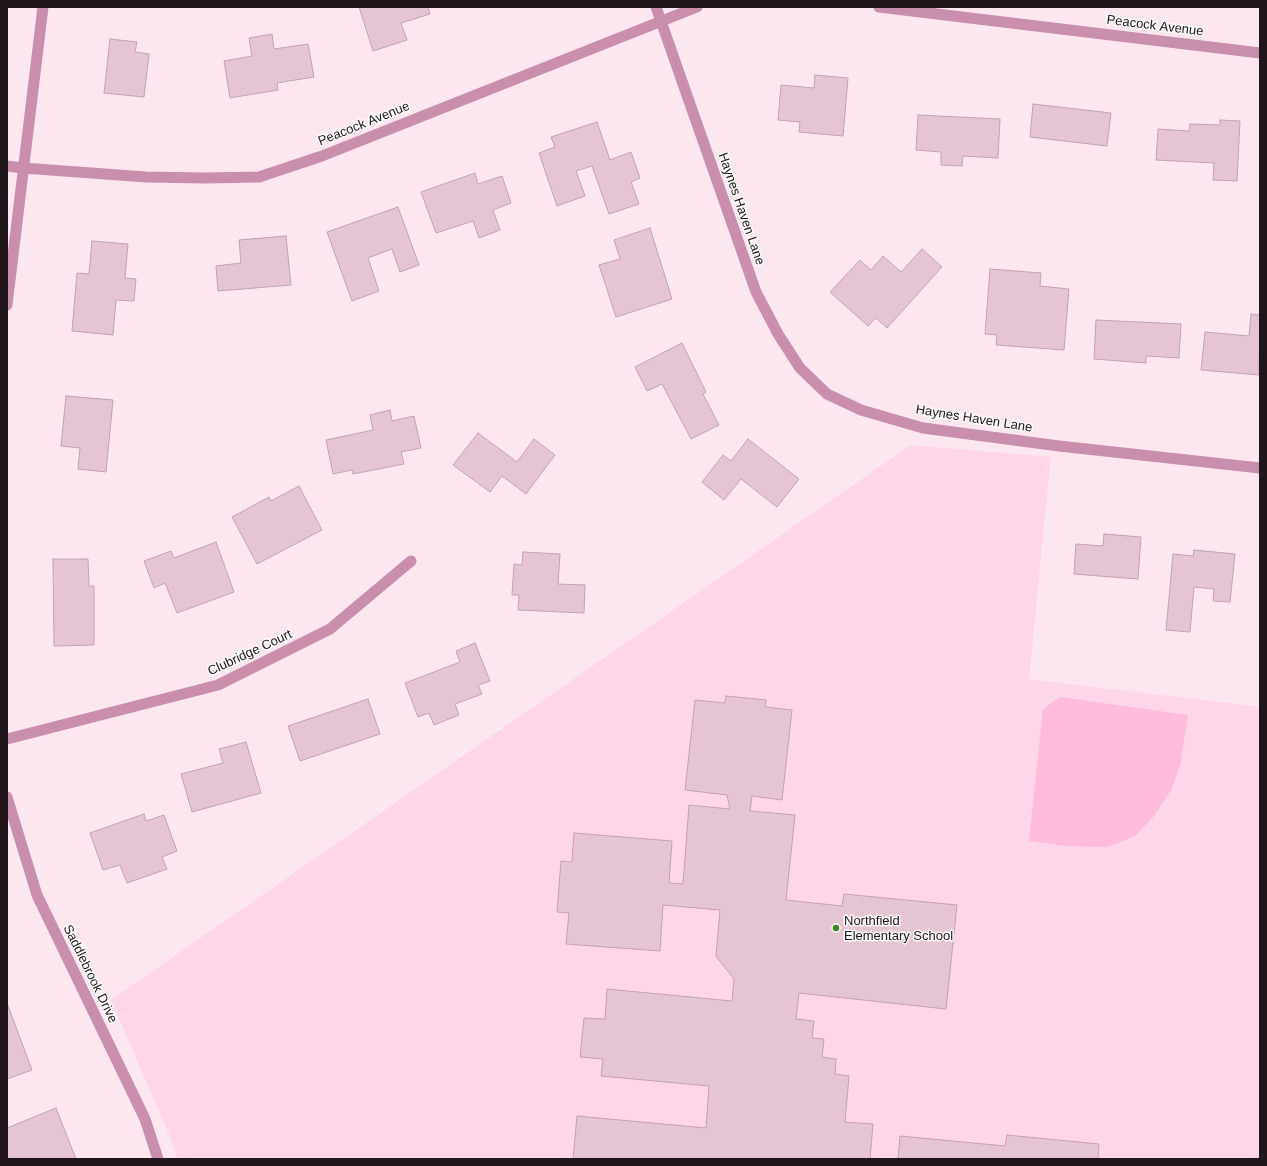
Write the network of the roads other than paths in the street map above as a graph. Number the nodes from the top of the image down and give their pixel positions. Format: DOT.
graph roads {
  1 [pos="43,7"];
  2 [pos="656,7"];
  3 [pos="697,7"];
  4 [pos="879,7"];
  5 [pos="660,21"];
  6 [pos="1260,53"];
  7 [pos="7,166"];
  8 [pos="23,168"];
  9 [pos="7,305"];
  10 [pos="1260,468"];
  11 [pos="411,561"];
  12 [pos="7,739"];
  13 [pos="7,797"];
  14 [pos="158,1159"];
  1 -- 8 [label="street"];
  2 -- 5 [label="street, Haynes Haven Lane"];
  3 -- 5 [label="street, Peacock Avenue"];
  4 -- 6 [label="street, Peacock Avenue"];
  5 -- 8 [label="street, Peacock Avenue"];
  5 -- 10 [label="street, Haynes Haven Lane"];
  7 -- 8 [label="street, Peacock Avenue"];
  8 -- 9 [label="street"];
  11 -- 12 [label="street, Clubridge Court"];
  13 -- 14 [label="street, Saddlebrook Drive"];
}
